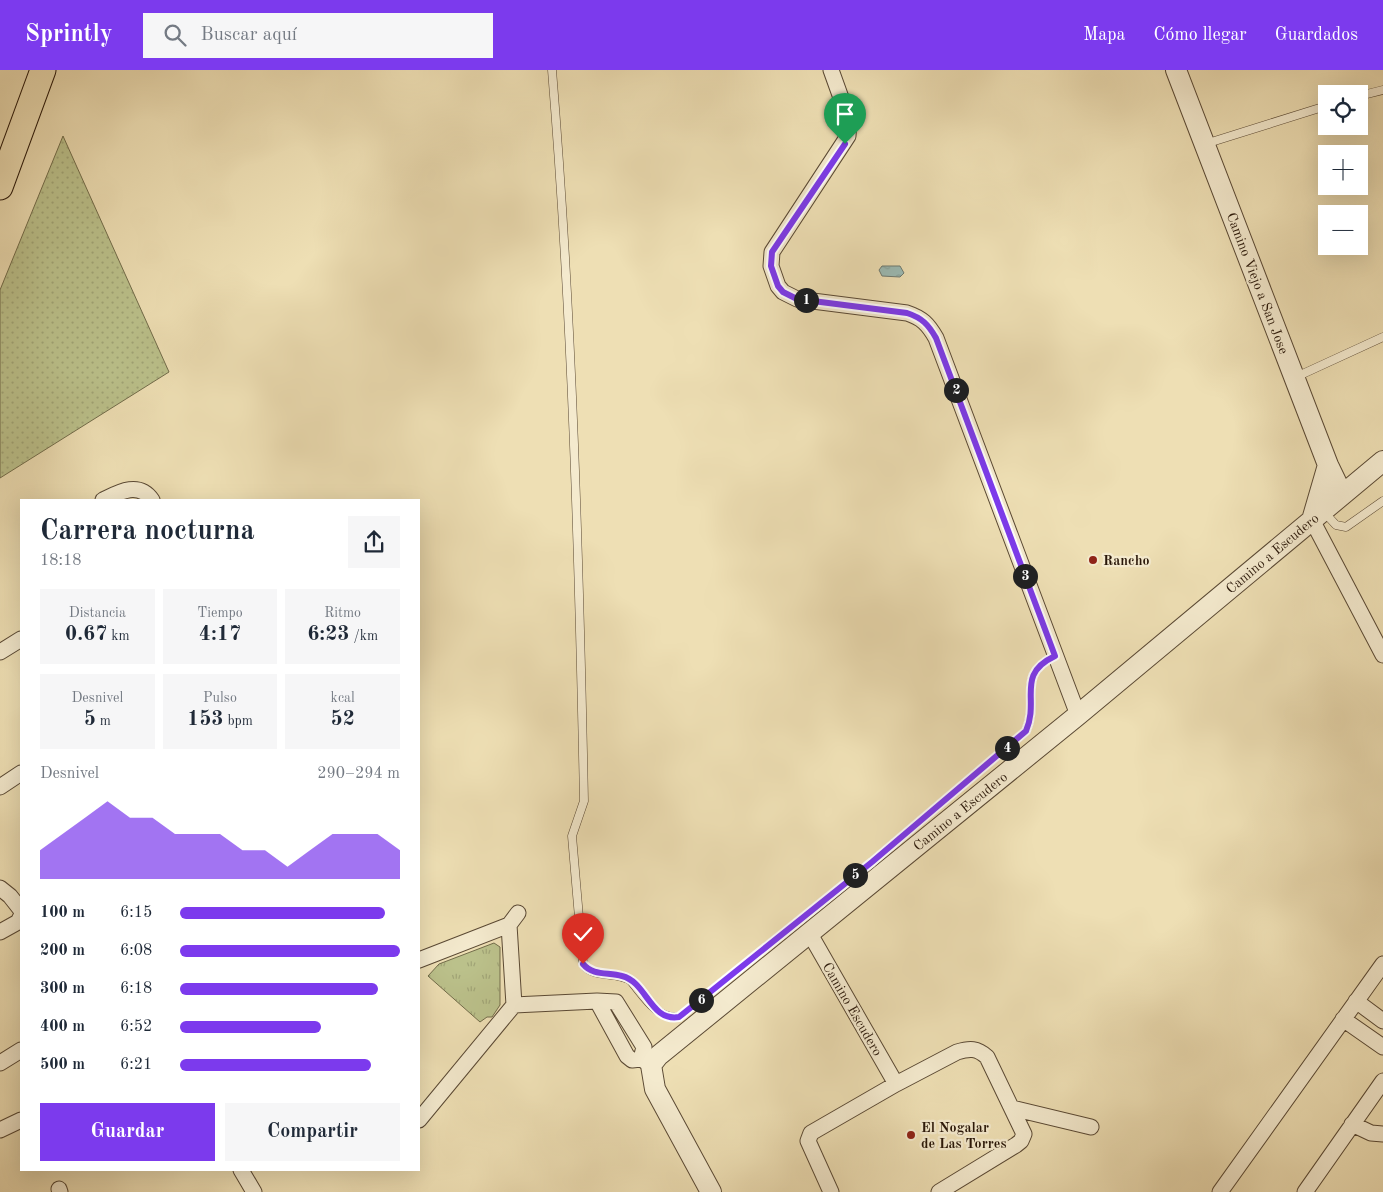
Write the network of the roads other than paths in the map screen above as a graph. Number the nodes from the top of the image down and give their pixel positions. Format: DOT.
graph roads {
  1 [pos="43,70"];
  2 [pos="552,70"];
  3 [pos="831,70"];
  4 [pos="1176,70"];
  5 [pos="1383,90"];
  6 [pos="1368,94"];
  7 [pos="1318,109"];
  8 [pos="1205,144"];
  9 [pos="0,187"];
  10 [pos="1383,338"];
  11 [pos="1295,378"];
  12 [pos="1383,460"];
  13 [pos="1328,465"];
  14 [pos="1342,494"];
  15 [pos="105,499"];
  16 [pos="151,499"];
  17 [pos="1383,500"];
  18 [pos="1318,516"];
  19 [pos="20,640"];
  20 [pos="0,652"];
  21 [pos="1383,654"];
  22 [pos="1055,656"];
  23 [pos="1078,715"];
  24 [pos="19,777"];
  25 [pos="0,787"];
  26 [pos="0,888"];
  27 [pos="20,909"];
  28 [pos="20,918"];
  29 [pos="0,932"];
  30 [pos="810,934"];
  31 [pos="420,960"];
  32 [pos="1383,964"];
  33 [pos="1356,1001"];
  34 [pos="514,1005"];
  35 [pos="1343,1019"];
  36 [pos="1383,1021"];
  37 [pos="1383,1047"];
  38 [pos="20,1051"];
  39 [pos="646,1062"];
  40 [pos="0,1063"];
  41 [pos="1383,1081"];
  42 [pos="896,1084"];
  43 [pos="1012,1108"];
  44 [pos="420,1119"];
  45 [pos="20,1120"];
  46 [pos="1352,1124"];
  47 [pos="1091,1127"];
  48 [pos="0,1130"];
  49 [pos="1383,1134"];
  50 [pos="242,1171"];
  51 [pos="254,1192"];
  52 [pos="712,1192"];
  53 [pos="831,1192"];
  54 [pos="938,1192"];
  55 [pos="1220,1192"];
  56 [pos="1305,1192"];
  1 -- 9 [label="main road"];
  2 -- 22 [label="lane"];
  3 -- 22 [label="street"];
  4 -- 8 [label="street, Camino Viejo a San Jose"];
  5 -- 6 [label="lane"];
  7 -- 8 [label="lane"];
  8 -- 11 [label="street, Camino Viejo a San Jose"];
  10 -- 11 [label="lane"];
  11 -- 13 [label="street, Camino Viejo a San Jose"];
  12 -- 14 [label="street, Camino a Escudero"];
  13 -- 14 [label="street, Camino Viejo a San Jose"];
  13 -- 18 [label="street"];
  14 -- 18 [label="street, Camino a Escudero"];
  15 -- 16 [label="street"];
  17 -- 18 [label="lane"];
  18 -- 21 [label="street"];
  18 -- 23 [label="street, Camino a Escudero"];
  19 -- 20 [label="street"];
  22 -- 23 [label="street"];
  23 -- 30 [label="street, Camino a Escudero"];
  24 -- 25 [label="street"];
  26 -- 27 [label="street"];
  28 -- 29 [label="street"];
  30 -- 39 [label="street, Camino a Escudero"];
  30 -- 42 [label="street, Camino Escudero"];
  31 -- 34 [label="street"];
  32 -- 33 [label="street"];
  33 -- 35 [label="street"];
  33 -- 36 [label="street"];
  34 -- 39 [label="street"];
  34 -- 44 [label="street"];
  35 -- 37 [label="street"];
  35 -- 55 [label="street"];
  38 -- 40 [label="street"];
  39 -- 52 [label="street"];
  41 -- 46 [label="street"];
  42 -- 43 [label="street"];
  42 -- 53 [label="street"];
  43 -- 47 [label="street"];
  43 -- 54 [label="street"];
  45 -- 48 [label="street"];
  46 -- 49 [label="street"];
  46 -- 56 [label="street"];
  50 -- 51 [label="street"];
}
